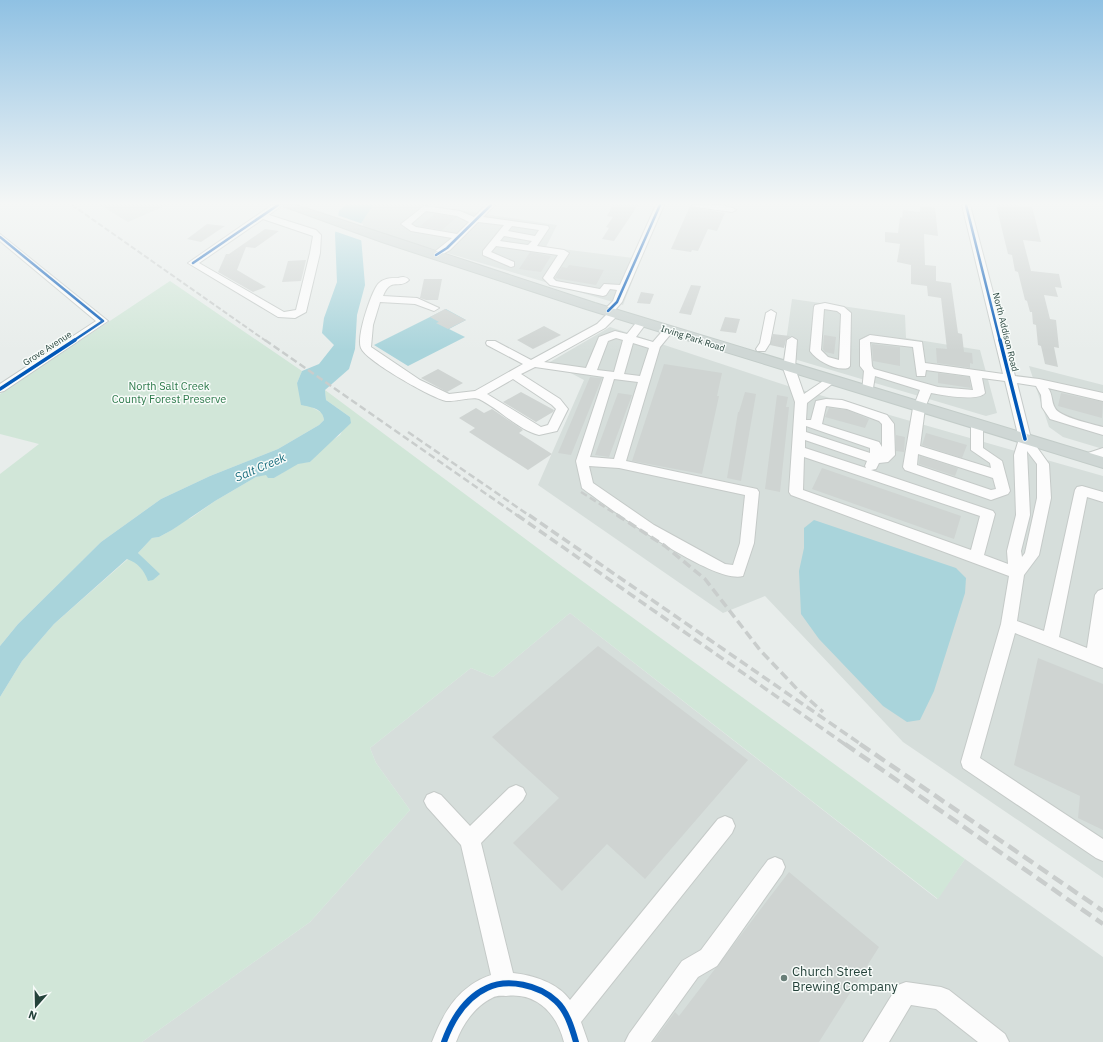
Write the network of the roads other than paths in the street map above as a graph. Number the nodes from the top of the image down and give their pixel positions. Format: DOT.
graph roads {
  1 [pos="20,254"];
  2 [pos="207,254"];
  3 [pos="315,254"];
  4 [pos="432,254"];
  5 [pos="487,254"];
  6 [pos="515,254"];
  7 [pos="564,254"];
  8 [pos="638,254"];
  9 [pos="978,254"];
  10 [pos="436,255"];
  11 [pos="509,263"];
  12 [pos="489,272"];
  13 [pos="502,277"];
  14 [pos="404,280"];
  15 [pos="548,287"];
  16 [pos="579,288"];
  17 [pos="623,288"];
  18 [pos="377,298"];
  19 [pos="568,298"];
  20 [pos="434,308"];
  21 [pos="611,312"];
  22 [pos="771,313"];
  23 [pos="643,321"];
  24 [pos="669,330"];
  25 [pos="588,332"];
  26 [pos="603,339"];
  27 [pos="629,339"];
  28 [pos="792,340"];
  29 [pos="491,343"];
  30 [pos="655,346"];
  31 [pos="761,349"];
  32 [pos="532,364"];
  33 [pos="844,366"];
  34 [pos="920,366"];
  35 [pos="789,368"];
  36 [pos="870,371"];
  37 [pos="590,372"];
  38 [pos="975,373"];
  39 [pos="513,374"];
  40 [pos="614,375"];
  41 [pos="1010,378"];
  42 [pos="645,380"];
  43 [pos="834,382"];
  44 [pos="1039,382"];
  45 [pos="925,387"];
  46 [pos="0,389"];
  47 [pos="868,392"];
  48 [pos="479,394"];
  49 [pos="1103,397"];
  50 [pos="801,402"];
  51 [pos="919,408"];
  52 [pos="816,425"];
  53 [pos="977,425"];
  54 [pos="799,428"];
  55 [pos="1103,431"];
  56 [pos="1025,439"];
  57 [pos="914,448"];
  58 [pos="798,450"];
  59 [pos="1103,452"];
  60 [pos="1087,458"];
  61 [pos="875,459"];
  62 [pos="582,461"];
  63 [pos="1103,463"];
  64 [pos="619,464"];
  65 [pos="867,473"];
  66 [pos="999,475"];
  67 [pos="1103,497"];
  68 [pos="976,558"];
  69 [pos="1017,573"];
  70 [pos="1103,596"];
  71 [pos="1009,624"];
  72 [pos="1050,640"];
  73 [pos="1098,659"];
  74 [pos="516,794"];
  75 [pos="434,801"];
  76 [pos="726,826"];
  77 [pos="470,840"];
  78 [pos="1103,851"];
  79 [pos="775,867"];
  80 [pos="505,985"];
  81 [pos="568,1020"];
  82 [pos="444,1042"];
  83 [pos="576,1042"];
  84 [pos="637,1042"];
  85 [pos="876,1042"];
  86 [pos="997,1042"];
  1 -- 46 [label="street, Grove Avenue"];
  2 -- 3 [label="street"];
  4 -- 10 [label="main road, Irving Park Road"];
  5 -- 11 [label="street"];
  6 -- 11 [label="street"];
  7 -- 15 [label="street"];
  8 -- 17 [label="street"];
  9 -- 41 [label="street, North Addison Road"];
  10 -- 12 [label="main road, Irving Park Road"];
  11 -- 12 [label="street"];
  11 -- 13 [label="street"];
  12 -- 13 [label="main road, Irving Park Road"];
  13 -- 15 [label="main road, Irving Park Road"];
  14 -- 18 [label="street"];
  15 -- 16 [label="street"];
  15 -- 19 [label="main road, Irving Park Road"];
  16 -- 17 [label="street"];
  16 -- 19 [label="street"];
  17 -- 21 [label="street"];
  18 -- 20 [label="street"];
  18 -- 48 [label="street"];
  19 -- 21 [label="main road, Irving Park Road"];
  21 -- 23 [label="main road, Irving Park Road"];
  21 -- 25 [label="street"];
  22 -- 31 [label="street"];
  23 -- 24 [label="main road, Irving Park Road"];
  23 -- 27 [label="street"];
  24 -- 30 [label="street"];
  24 -- 35 [label="main road, Irving Park Road"];
  25 -- 26 [label="street"];
  25 -- 32 [label="street"];
  26 -- 27 [label="street"];
  26 -- 37 [label="street"];
  27 -- 30 [label="street"];
  27 -- 40 [label="street"];
  28 -- 35 [label="street"];
  29 -- 32 [label="street"];
  30 -- 42 [label="street"];
  32 -- 37 [label="street"];
  32 -- 39 [label="street"];
  33 -- 33 [label="street"];
  33 -- 43 [label="street"];
  34 -- 36 [label="street"];
  34 -- 38 [label="street"];
  34 -- 45 [label="street"];
  35 -- 43 [label="main road, Irving Park Road"];
  35 -- 50 [label="street"];
  36 -- 45 [label="street"];
  36 -- 47 [label="street"];
  37 -- 40 [label="street"];
  38 -- 41 [label="street"];
  38 -- 45 [label="street"];
  39 -- 48 [label="street"];
  39 -- 48 [label="street"];
  40 -- 42 [label="street"];
  40 -- 62 [label="street"];
  41 -- 44 [label="street"];
  41 -- 56 [label="street, North Addison Road"];
  42 -- 64 [label="street"];
  43 -- 47 [label="main road, Irving Park Road"];
  43 -- 50 [label="street"];
  44 -- 49 [label="street"];
  44 -- 55 [label="street"];
  45 -- 51 [label="street"];
  47 -- 51 [label="main road, Irving Park Road"];
  50 -- 54 [label="street"];
  51 -- 53 [label="main road, Irving Park Road"];
  51 -- 57 [label="street"];
  52 -- 54 [label="street"];
  52 -- 61 [label="street"];
  52 -- 61 [label="street"];
  53 -- 56 [label="main road, Irving Park Road"];
  53 -- 66 [label="street"];
  54 -- 58 [label="street"];
  54 -- 61 [label="street"];
  56 -- 60 [label="main road, Irving Park Road"];
  56 -- 69 [label="street"];
  56 -- 69 [label="street"];
  57 -- 66 [label="street"];
  57 -- 66 [label="street"];
  58 -- 65 [label="street"];
  58 -- 68 [label="street"];
  59 -- 60 [label="street"];
  60 -- 63 [label="main road, Irving Park Road"];
  61 -- 65 [label="street"];
  62 -- 64 [label="street"];
  62 -- 64 [label="street"];
  65 -- 68 [label="street"];
  67 -- 72 [label="street"];
  68 -- 69 [label="street"];
  69 -- 71 [label="street"];
  70 -- 73 [label="street"];
  71 -- 72 [label="street"];
  71 -- 78 [label="street"];
  72 -- 73 [label="street"];
  74 -- 77 [label="street"];
  75 -- 77 [label="street"];
  76 -- 81 [label="street"];
  77 -- 80 [label="street"];
  79 -- 84 [label="street"];
  80 -- 81 [label="street"];
  80 -- 82 [label="street"];
  81 -- 83 [label="street"];
  85 -- 86 [label="street"];
}
